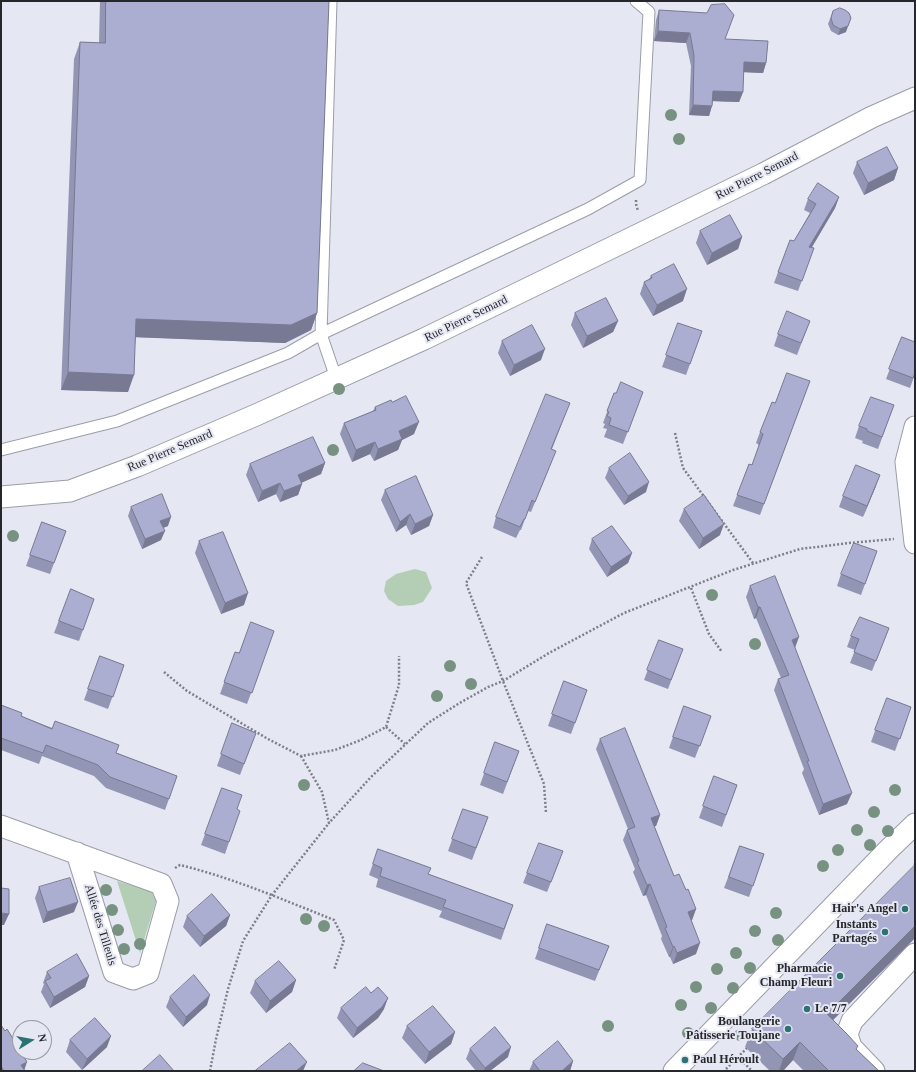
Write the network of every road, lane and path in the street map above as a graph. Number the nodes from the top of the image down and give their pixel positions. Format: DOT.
graph roads {
  1 [pos="331,1"];
  2 [pos="636,1"];
  3 [pos="915,98"];
  4 [pos="321,334"];
  5 [pos="336,378"];
  6 [pos="915,428"];
  7 [pos="675,433"];
  8 [pos="1,450"];
  9 [pos="1,497"];
  10 [pos="915,540"];
  11 [pos="482,557"];
  12 [pos="753,563"];
  13 [pos="691,588"];
  14 [pos="722,652"];
  15 [pos="399,656"];
  16 [pos="164,672"];
  17 [pos="502,681"];
  18 [pos="386,727"];
  19 [pos="405,744"];
  20 [pos="301,756"];
  21 [pos="546,813"];
  22 [pos="329,823"];
  23 [pos="1,826"];
  24 [pos="914,828"];
  25 [pos="77,853"];
  26 [pos="154,882"];
  27 [pos="272,895"];
  28 [pos="915,954"];
  29 [pos="334,970"];
  30 [pos="753,1042"];
  31 [pos="738,1057"];
  32 [pos="726,1069"];
  33 [pos="210,1071"];
  34 [pos="674,1071"];
  35 [pos="752,1071"];
  36 [pos="874,1071"];
  1 -- 4 [label="lane"];
  2 -- 4 [label="lane"];
  3 -- 5 [label="street, Rue Pierre Semard"];
  4 -- 5 [label="lane"];
  4 -- 8 [label="lane"];
  5 -- 9 [label="street, Rue Pierre Semard"];
  6 -- 10 [label="street"];
  7 -- 12 [label="path"];
  10 -- 12 [label="path"];
  11 -- 17 [label="path"];
  12 -- 13 [label="path"];
  13 -- 14 [label="path"];
  13 -- 17 [label="path"];
  15 -- 18 [label="path"];
  16 -- 20 [label="path"];
  17 -- 19 [label="path"];
  17 -- 21 [label="path"];
  18 -- 19 [label="path"];
  18 -- 20 [label="path"];
  19 -- 22 [label="path"];
  20 -- 22 [label="path"];
  22 -- 27 [label="path"];
  23 -- 25 [label="street, Allée des Tilleuls"];
  24 -- 34 [label="street"];
  25 -- 26 [label="street, Allée des Tilleuls"];
  25 -- 26 [label="street, Allée des Tilleuls"];
  26 -- 27 [label="path"];
  27 -- 29 [label="path"];
  27 -- 33 [label="path"];
  28 -- 36 [label="street"];
  30 -- 31 [label="path"];
  31 -- 32 [label="path"];
  31 -- 35 [label="path"];
}
